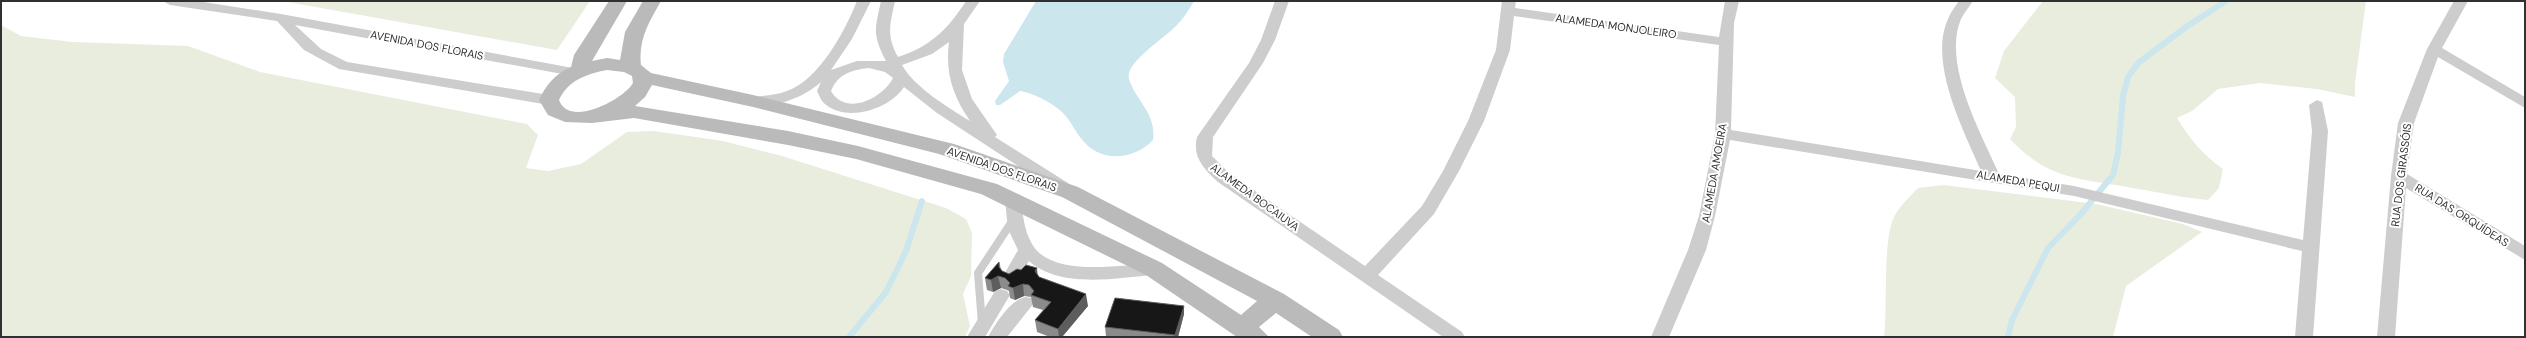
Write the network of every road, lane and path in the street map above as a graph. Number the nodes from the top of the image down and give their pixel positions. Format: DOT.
graph roads {
  1 [pos="170,1"];
  2 [pos="618,1"];
  3 [pos="652,1"];
  4 [pos="973,1"];
  5 [pos="1282,1"];
  6 [pos="1732,1"];
  7 [pos="1966,1"];
  8 [pos="2461,1"];
  9 [pos="863,4"];
  10 [pos="887,6"];
  11 [pos="1507,6"];
  12 [pos="281,18"];
  13 [pos="958,26"];
  14 [pos="1727,42"];
  15 [pos="2434,48"];
  16 [pos="917,57"];
  17 [pos="830,64"];
  18 [pos="953,65"];
  19 [pos="895,70"];
  20 [pos="576,71"];
  21 [pos="637,72"];
  22 [pos="828,80"];
  23 [pos="796,93"];
  24 [pos="549,100"];
  25 [pos="753,101"];
  26 [pos="2525,103"];
  27 [pos="2317,105"];
  28 [pos="594,116"];
  29 [pos="1723,134"];
  30 [pos="1023,162"];
  31 [pos="2399,176"];
  32 [pos="1992,177"];
  33 [pos="1070,192"];
  34 [pos="1013,210"];
  35 [pos="2310,247"];
  36 [pos="1026,250"];
  37 [pos="2525,254"];
  38 [pos="1060,269"];
  39 [pos="1154,269"];
  40 [pos="1367,275"];
  41 [pos="1011,278"];
  42 [pos="1047,283"];
  43 [pos="1275,300"];
  44 [pos="1025,304"];
  45 [pos="1012,316"];
  46 [pos="979,330"];
  47 [pos="1249,332"];
  48 [pos="997,337"];
  49 [pos="1330,337"];
  50 [pos="1456,337"];
  51 [pos="1660,337"];
  52 [pos="2304,337"];
  53 [pos="2386,337"];
  1 -- 12 [label="street, AVENIDA DOS FLORAIS"];
  2 -- 20 [label="street"];
  3 -- 21 [label="street"];
  4 -- 13 [label="street"];
  5 -- 40 [label="street, ALAMEDA BOCAIUVA"];
  6 -- 14 [label="street, ALAMEDA AMOEIRA"];
  7 -- 32 [label="street"];
  8 -- 15 [label="street, RUA DOS GIRASSÓIS"];
  9 -- 10 [label="street"];
  9 -- 17 [label="street"];
  10 -- 19 [label="street"];
  11 -- 14 [label="street, ALAMEDA MONJOLEIRO"];
  11 -- 40 [label="street"];
  12 -- 20 [label="street, AVENIDA DOS FLORAIS"];
  12 -- 24 [label="street"];
  13 -- 16 [label="street"];
  13 -- 18 [label="street"];
  14 -- 29 [label="street, ALAMEDA AMOEIRA"];
  15 -- 26 [label="street"];
  15 -- 31 [label="street, RUA DOS GIRASSÓIS"];
  16 -- 18 [label="street"];
  16 -- 19 [label="street"];
  17 -- 22 [label="street"];
  17 -- 23 [label="street"];
  18 -- 30 [label="street"];
  19 -- 22 [label="street"];
  19 -- 22 [label="street"];
  19 -- 30 [label="street"];
  20 -- 21 [label="street, AVENIDA DOS FLORAIS"];
  20 -- 24 [label="street, AVENIDA DOS FLORAIS"];
  21 -- 25 [label="street, AVENIDA DOS FLORAIS"];
  21 -- 28 [label="street"];
  22 -- 23 [label="street"];
  23 -- 25 [label="street"];
  24 -- 28 [label="street"];
  25 -- 33 [label="street, AVENIDA DOS FLORAIS"];
  27 -- 35 [label="street"];
  28 -- 34 [label="street"];
  29 -- 32 [label="street, ALAMEDA PEQUI"];
  29 -- 51 [label="street, ALAMEDA AMOEIRA"];
  30 -- 33 [label="street"];
  31 -- 37 [label="street, RUA DAS ORQUÍDEAS"];
  31 -- 53 [label="street, RUA DOS GIRASSÓIS"];
  32 -- 35 [label="street, ALAMEDA PEQUI"];
  33 -- 43 [label="street, AVENIDA DOS FLORAIS"];
  34 -- 36 [label="street"];
  34 -- 39 [label="street"];
  34 -- 46 [label="lane"];
  35 -- 52 [label="street"];
  36 -- 38 [label="street"];
  36 -- 41 [label="street"];
  38 -- 39 [label="street"];
  38 -- 42 [label="street"];
  39 -- 47 [label="street"];
  40 -- 50 [label="street, ALAMEDA BOCAIUVA"];
  43 -- 47 [label="street"];
  43 -- 49 [label="street, AVENIDA DOS FLORAIS"];
  44 -- 45 [label="street"];
  45 -- 46 [label="street"];
  45 -- 48 [label="street"];
}
